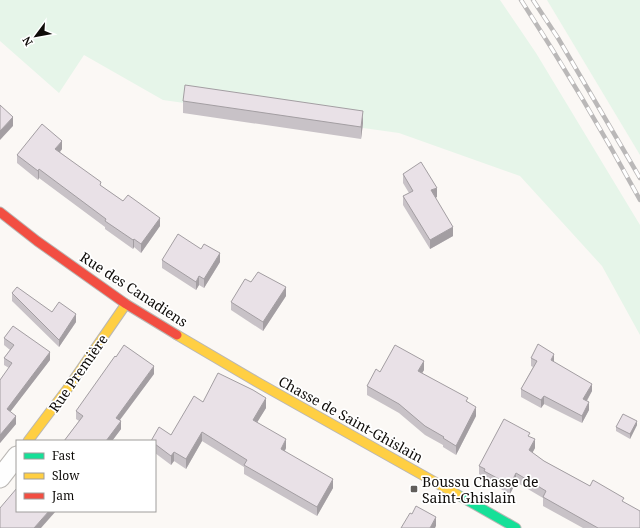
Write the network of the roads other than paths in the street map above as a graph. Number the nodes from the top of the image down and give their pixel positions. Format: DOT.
graph roads {
  1 [pos="0,212"];
  2 [pos="126,304"];
  3 [pos="257,382"];
  4 [pos="29,440"];
  5 [pos="16,457"];
  6 [pos="0,478"];
  7 [pos="516,528"];
  1 -- 2 [label="street, Rue des Canadiens"];
  2 -- 3 [label="street, Rue des Canadiens"];
  2 -- 4 [label="street, Rue Première"];
  3 -- 7 [label="street, Chasse de Saint-Ghislain"];
  5 -- 6 [label="street"];
}
